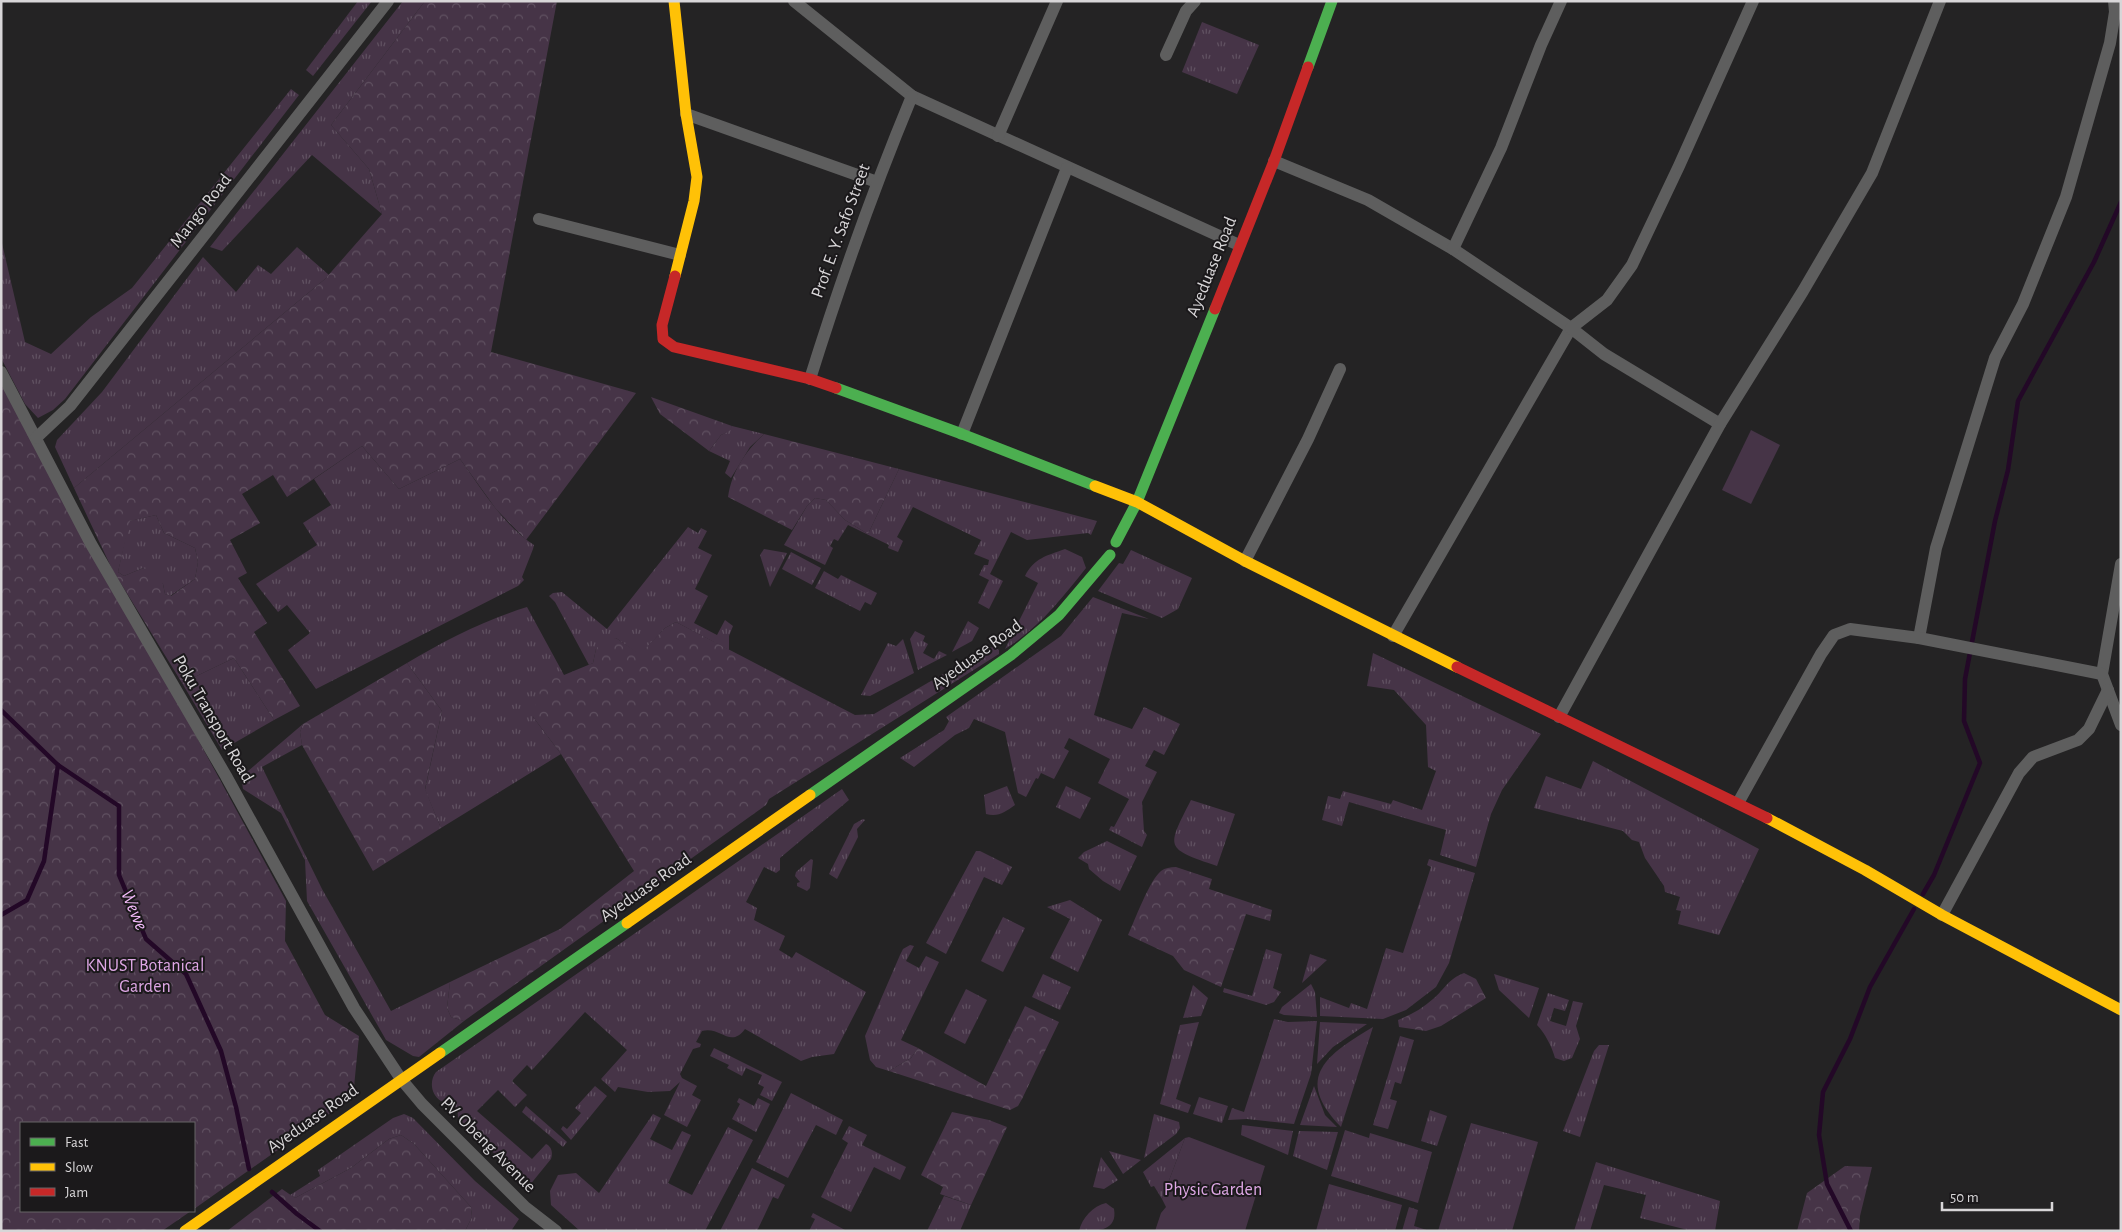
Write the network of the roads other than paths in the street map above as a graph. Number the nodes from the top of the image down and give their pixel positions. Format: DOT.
graph roads {
  1 [pos="388,1"];
  2 [pos="674,1"];
  3 [pos="794,1"];
  4 [pos="1057,1"];
  5 [pos="1195,1"];
  6 [pos="1332,1"];
  7 [pos="1561,1"];
  8 [pos="1753,1"];
  9 [pos="1940,1"];
  10 [pos="2114,1"];
  11 [pos="1166,55"];
  12 [pos="912,96"];
  13 [pos="686,114"];
  14 [pos="998,136"];
  15 [pos="1274,161"];
  16 [pos="1067,168"];
  17 [pos="877,182"];
  18 [pos="539,219"];
  19 [pos="1239,245"];
  20 [pos="1453,249"];
  21 [pos="680,255"];
  22 [pos="1571,328"];
  23 [pos="1340,368"];
  24 [pos="1,372"];
  25 [pos="810,379"];
  26 [pos="1720,424"];
  27 [pos="962,434"];
  28 [pos="36,438"];
  29 [pos="1137,502"];
  30 [pos="1116,542"];
  31 [pos="1110,555"];
  32 [pos="1246,561"];
  33 [pos="2121,564"];
  34 [pos="1392,636"];
  35 [pos="1919,638"];
  36 [pos="2102,674"];
  37 [pos="2108,690"];
  38 [pos="1559,717"];
  39 [pos="2121,725"];
  40 [pos="1738,803"];
  41 [pos="1942,915"];
  42 [pos="2121,1010"];
  43 [pos="401,1079"];
  44 [pos="186,1231"];
  45 [pos="556,1231"];
  1 -- 28 [label="street, Mango Road"];
  2 -- 13 [label="street"];
  3 -- 12 [label="street"];
  4 -- 14 [label="street"];
  5 -- 11 [label="street"];
  6 -- 15 [label="street, Ayeduase Road"];
  7 -- 20 [label="street"];
  8 -- 22 [label="street"];
  9 -- 26 [label="street"];
  10 -- 35 [label="street"];
  12 -- 14 [label="street"];
  12 -- 17 [label="street, Prof. E. Y. Safo Street"];
  13 -- 17 [label="street"];
  13 -- 21 [label="street"];
  14 -- 16 [label="street"];
  15 -- 19 [label="street, Ayeduase Road"];
  15 -- 20 [label="street"];
  16 -- 19 [label="street"];
  16 -- 27 [label="street"];
  17 -- 25 [label="street, Prof. E. Y. Safo Street"];
  18 -- 21 [label="street"];
  19 -- 29 [label="street, Ayeduase Road"];
  20 -- 22 [label="street"];
  21 -- 25 [label="street"];
  22 -- 26 [label="street"];
  22 -- 34 [label="street"];
  23 -- 32 [label="street"];
  24 -- 28 [label="street, Poku Transport Road"];
  25 -- 27 [label="street"];
  26 -- 38 [label="street"];
  27 -- 29 [label="street"];
  28 -- 43 [label="street, Poku Transport Road"];
  29 -- 30 [label="street, Ayeduase Road"];
  29 -- 32 [label="street"];
  31 -- 43 [label="street, Ayeduase Road"];
  32 -- 34 [label="street"];
  33 -- 36 [label="street"];
  34 -- 38 [label="street"];
  35 -- 36 [label="street"];
  35 -- 40 [label="street"];
  36 -- 37 [label="street"];
  37 -- 39 [label="street"];
  37 -- 41 [label="street"];
  38 -- 40 [label="street"];
  40 -- 41 [label="street"];
  41 -- 42 [label="street"];
  43 -- 44 [label="street, Ayeduase Road"];
  43 -- 45 [label="street, P.V. Obeng Avenue"];
}
